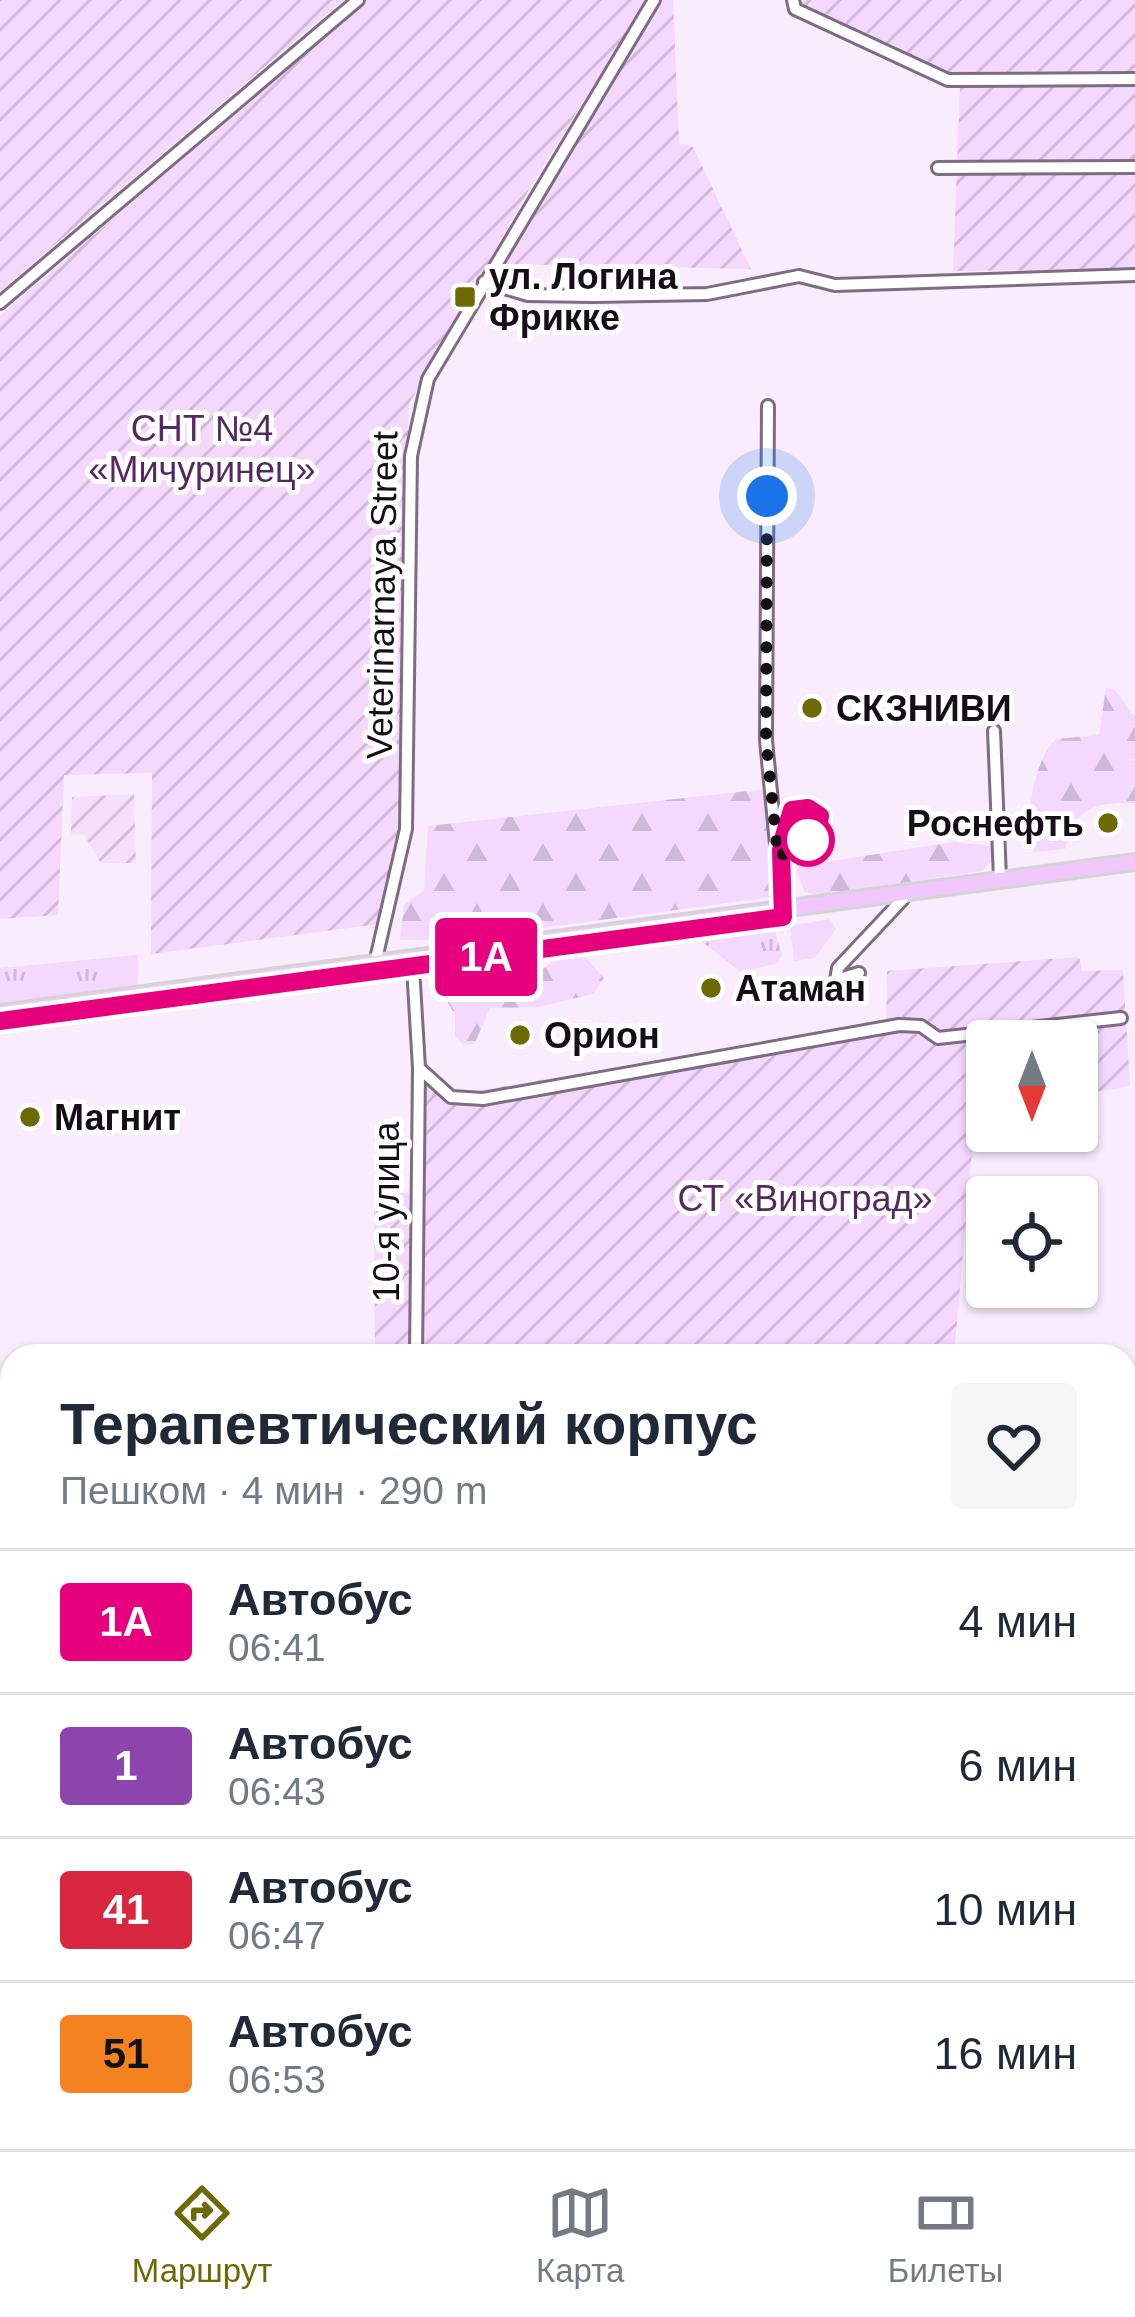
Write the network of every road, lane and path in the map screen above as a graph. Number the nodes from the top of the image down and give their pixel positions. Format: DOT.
graph roads {
  1 [pos="358,0"];
  2 [pos="654,0"];
  3 [pos="793,0"];
  4 [pos="1135,79"];
  5 [pos="1135,167"];
  6 [pos="938,168"];
  7 [pos="1135,275"];
  8 [pos="484,282"];
  9 [pos="0,303"];
  10 [pos="768,406"];
  11 [pos="994,731"];
  12 [pos="1135,866"];
  13 [pos="1000,878"];
  14 [pos="903,899"];
  15 [pos="782,912"];
  16 [pos="412,967"];
  17 [pos="375,968"];
  18 [pos="859,973"];
  19 [pos="0,1017"];
  20 [pos="1121,1018"];
  21 [pos="419,1068"];
  22 [pos="416,1344"];
  1 -- 9 [label="street"];
  2 -- 8 [label="street, Veterinarnaya Street"];
  3 -- 4 [label="street"];
  5 -- 6 [label="street"];
  7 -- 8 [label="street"];
  8 -- 17 [label="street, Veterinarnaya Street"];
  10 -- 15 [label="street"];
  11 -- 13 [label="street"];
  12 -- 13 [label="main road"];
  12 -- 14 [label="main road"];
  13 -- 15 [label="main road"];
  14 -- 15 [label="main road"];
  14 -- 18 [label="street"];
  15 -- 16 [label="main road"];
  15 -- 17 [label="main road"];
  16 -- 17 [label="main road"];
  16 -- 21 [label="street, 10-я улица"];
  17 -- 19 [label="main road"];
  20 -- 21 [label="street"];
  21 -- 22 [label="street, 10-я улица"];
}
